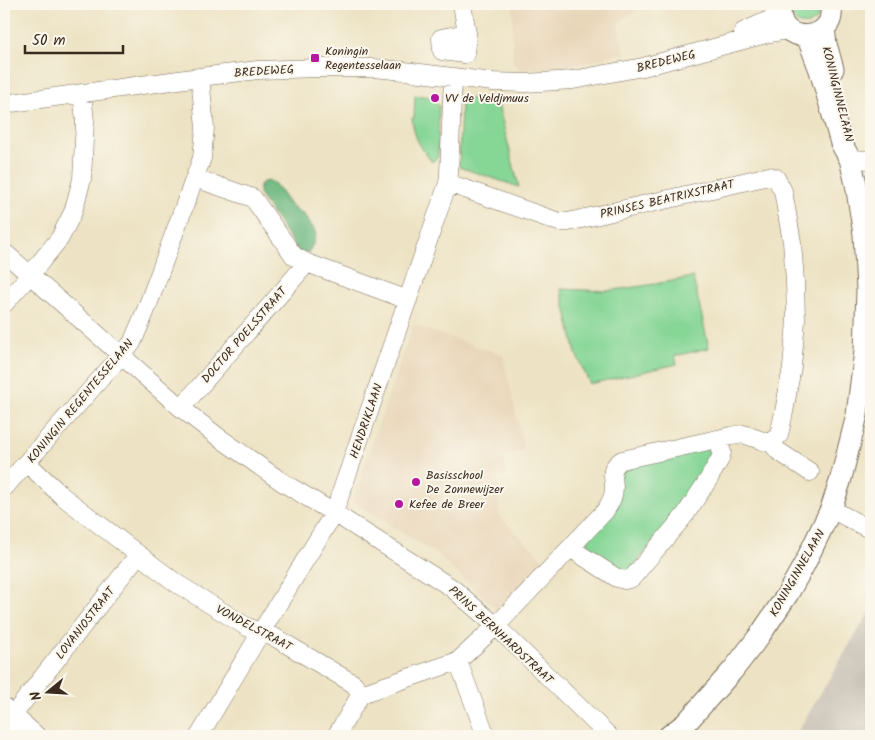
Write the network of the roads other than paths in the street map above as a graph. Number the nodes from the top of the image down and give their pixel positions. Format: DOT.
graph roads {
  1 [pos="462,4"];
  2 [pos="833,5"];
  3 [pos="796,22"];
  4 [pos="467,33"];
  5 [pos="200,77"];
  6 [pos="453,77"];
  7 [pos="82,93"];
  8 [pos="4,104"];
  9 [pos="850,159"];
  10 [pos="871,160"];
  11 [pos="195,178"];
  12 [pos="448,183"];
  13 [pos="4,252"];
  14 [pos="307,263"];
  15 [pos="30,275"];
  16 [pos="408,300"];
  17 [pos="4,304"];
  18 [pos="122,355"];
  19 [pos="182,408"];
  20 [pos="717,439"];
  21 [pos="771,442"];
  22 [pos="27,463"];
  23 [pos="810,472"];
  24 [pos="4,488"];
  25 [pos="831,509"];
  26 [pos="334,513"];
  27 [pos="871,530"];
  28 [pos="570,548"];
  29 [pos="138,555"];
  30 [pos="496,626"];
  31 [pos="261,632"];
  32 [pos="458,661"];
  33 [pos="361,694"];
  34 [pos="12,714"];
  35 [pos="683,730"];
  36 [pos="7,736"];
  37 [pos="37,736"];
  38 [pos="199,736"];
  39 [pos="336,736"];
  40 [pos="486,736"];
  41 [pos="609,736"];
  42 [pos="669,736"];
  1 -- 4 [label="street"];
  2 -- 3 [label="main road"];
  3 -- 6 [label="street, BREDEWEG"];
  3 -- 9 [label="main road, KONINGINNELAAN"];
  5 -- 6 [label="street, BREDEWEG"];
  5 -- 7 [label="street, BREDEWEG"];
  5 -- 11 [label="street, KONINGIN REGENTESSELAAN"];
  6 -- 12 [label="street, HENDRIKLAAN"];
  7 -- 8 [label="street, BREDEWEG"];
  7 -- 15 [label="street"];
  9 -- 10 [label="street"];
  9 -- 25 [label="main road, KONINGINNELAAN"];
  11 -- 14 [label="street"];
  11 -- 18 [label="street, KONINGIN REGENTESSELAAN"];
  12 -- 16 [label="street, HENDRIKLAAN"];
  12 -- 21 [label="street, PRINSES BEATRIXSTRAAT"];
  13 -- 15 [label="street, PRINS BERNHARDSTRAAT"];
  14 -- 16 [label="street"];
  14 -- 19 [label="street, DOCTOR POELSSTRAAT"];
  15 -- 17 [label="street"];
  15 -- 18 [label="street, PRINS BERNHARDSTRAAT"];
  16 -- 26 [label="street, HENDRIKLAAN"];
  18 -- 19 [label="street, PRINS BERNHARDSTRAAT"];
  18 -- 22 [label="street, KONINGIN REGENTESSELAAN"];
  19 -- 26 [label="street, PRINS BERNHARDSTRAAT"];
  20 -- 21 [label="street"];
  20 -- 28 [label="street"];
  20 -- 28 [label="street"];
  21 -- 23 [label="street"];
  22 -- 24 [label="street, KONINGIN REGENTESSELAAN"];
  22 -- 29 [label="street, VONDELSTRAAT"];
  25 -- 27 [label="street"];
  25 -- 35 [label="main road, KONINGINNELAAN"];
  26 -- 30 [label="street, PRINS BERNHARDSTRAAT"];
  26 -- 31 [label="street, HENDRIKLAAN"];
  28 -- 30 [label="street"];
  29 -- 31 [label="street, VONDELSTRAAT"];
  29 -- 34 [label="street, LOVANIOSTRAAT"];
  30 -- 32 [label="street"];
  30 -- 41 [label="street, PRINS BERNHARDSTRAAT"];
  31 -- 33 [label="street, VONDELSTRAAT"];
  31 -- 38 [label="street, HENDRIKLAAN"];
  32 -- 33 [label="street"];
  32 -- 40 [label="street"];
  33 -- 39 [label="street"];
  34 -- 36 [label="street, LOVANIOSTRAAT"];
  34 -- 37 [label="street"];
  35 -- 42 [label="main road, KONINGINNELAAN"];
}
